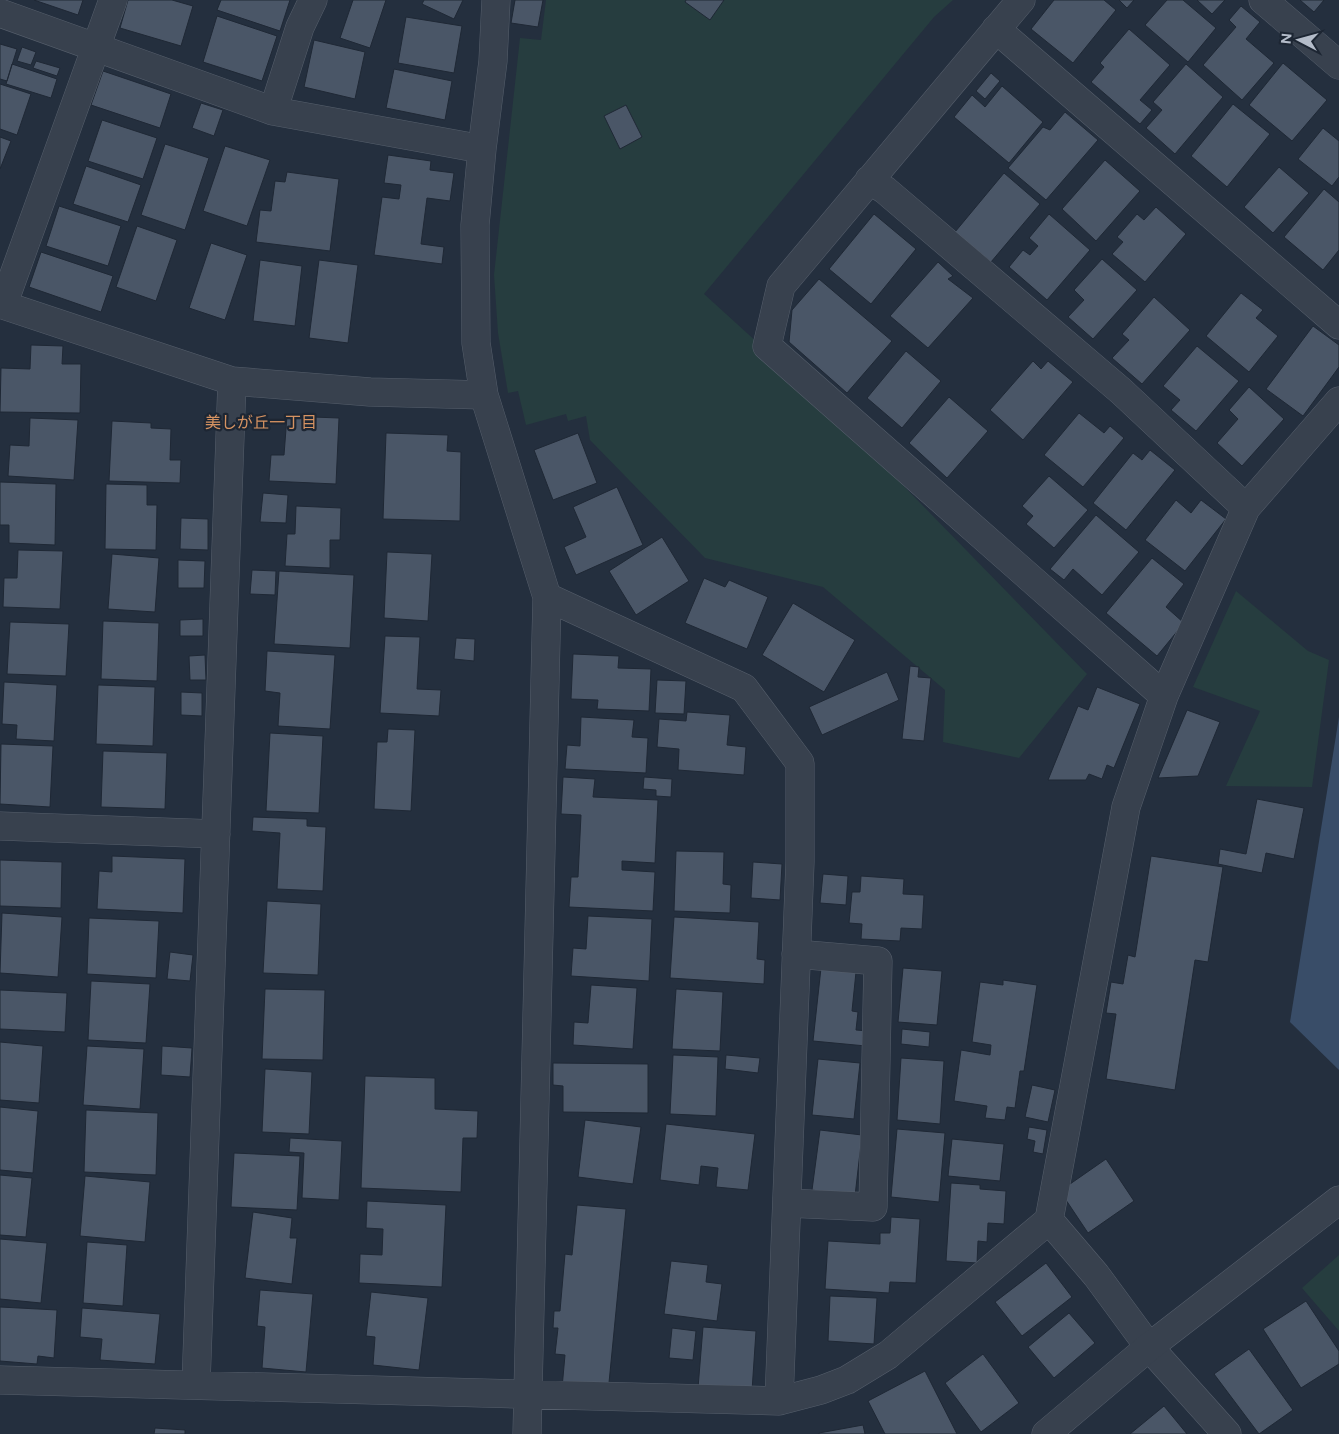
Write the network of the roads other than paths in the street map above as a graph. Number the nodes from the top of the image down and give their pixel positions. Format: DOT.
graph roads {
  1 [pos="113,0"];
  2 [pos="314,0"];
  3 [pos="496,0"];
  4 [pos="1021,0"];
  5 [pos="1263,0"];
  6 [pos="0,14"];
  7 [pos="996,29"];
  8 [pos="95,48"];
  9 [pos="1339,65"];
  10 [pos="273,111"];
  11 [pos="482,149"];
  12 [pos="869,180"];
  13 [pos="2,305"];
  14 [pos="1339,325"];
  15 [pos="232,381"];
  16 [pos="484,395"];
  17 [pos="1339,401"];
  18 [pos="1246,508"];
  19 [pos="547,597"];
  20 [pos="1164,696"];
  21 [pos="0,826"];
  22 [pos="216,834"];
  23 [pos="796,954"];
  24 [pos="1339,1200"];
  25 [pos="787,1203"];
  26 [pos="1049,1220"];
  27 [pos="1149,1347"];
  28 [pos="0,1380"];
  29 [pos="196,1385"];
  30 [pos="528,1394"];
  31 [pos="779,1401"];
  32 [pos="527,1434"];
  33 [pos="1046,1434"];
  34 [pos="1228,1434"];
  1 -- 8 [label="street"];
  2 -- 10 [label="street"];
  3 -- 11 [label="street"];
  4 -- 7 [label="street"];
  5 -- 9 [label="street"];
  6 -- 8 [label="street"];
  7 -- 12 [label="street"];
  7 -- 14 [label="street"];
  8 -- 10 [label="street"];
  8 -- 13 [label="street"];
  10 -- 11 [label="street"];
  11 -- 16 [label="street"];
  12 -- 18 [label="street"];
  12 -- 20 [label="street"];
  13 -- 15 [label="street"];
  15 -- 16 [label="street"];
  15 -- 22 [label="street"];
  16 -- 19 [label="street"];
  17 -- 18 [label="street"];
  18 -- 20 [label="street"];
  19 -- 23 [label="street"];
  19 -- 30 [label="street"];
  20 -- 26 [label="street"];
  21 -- 22 [label="street"];
  22 -- 29 [label="street"];
  23 -- 25 [label="street"];
  23 -- 25 [label="street"];
  24 -- 27 [label="street"];
  25 -- 31 [label="street"];
  26 -- 27 [label="street"];
  26 -- 31 [label="street"];
  27 -- 33 [label="street"];
  27 -- 34 [label="street"];
  28 -- 29 [label="street"];
  29 -- 30 [label="street"];
  30 -- 31 [label="street"];
  30 -- 32 [label="street"];
}
